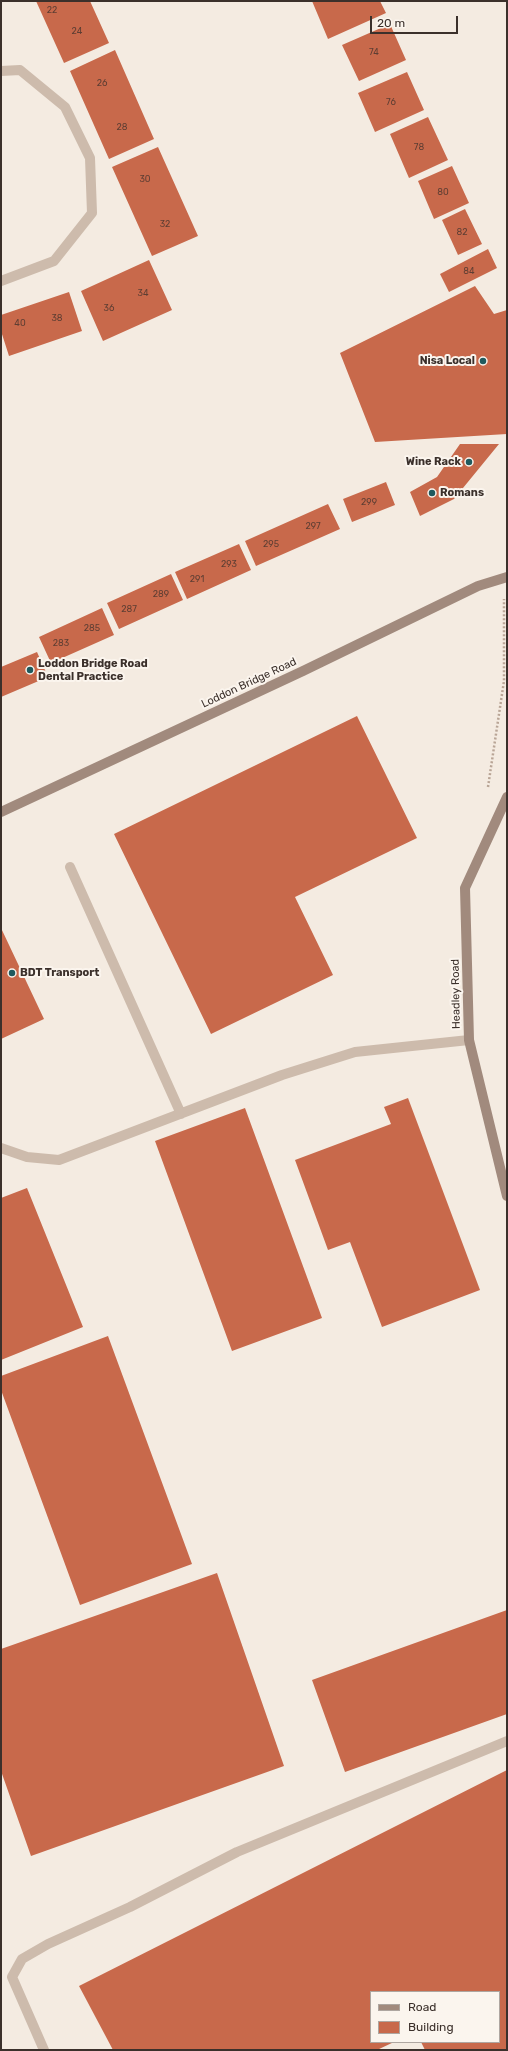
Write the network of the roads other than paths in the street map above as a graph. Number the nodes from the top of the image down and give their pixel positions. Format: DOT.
graph roads {
  1 [pos="1,71"];
  2 [pos="1,281"];
  3 [pos="506,577"];
  4 [pos="507,797"];
  5 [pos="1,812"];
  6 [pos="70,867"];
  7 [pos="469,1040"];
  8 [pos="181,1114"];
  9 [pos="1,1148"];
  10 [pos="503,1165"];
  11 [pos="507,1196"];
  12 [pos="507,1741"];
  13 [pos="44,2050"];
  1 -- 2 [label="street"];
  3 -- 5 [label="street, Loddon Bridge Road"];
  4 -- 7 [label="street, Headley Road"];
  6 -- 8 [label="street"];
  7 -- 8 [label="street"];
  7 -- 10 [label="street, Headley Road"];
  8 -- 9 [label="street"];
  10 -- 11 [label="street, Headley Road"];
  12 -- 13 [label="street"];
}
